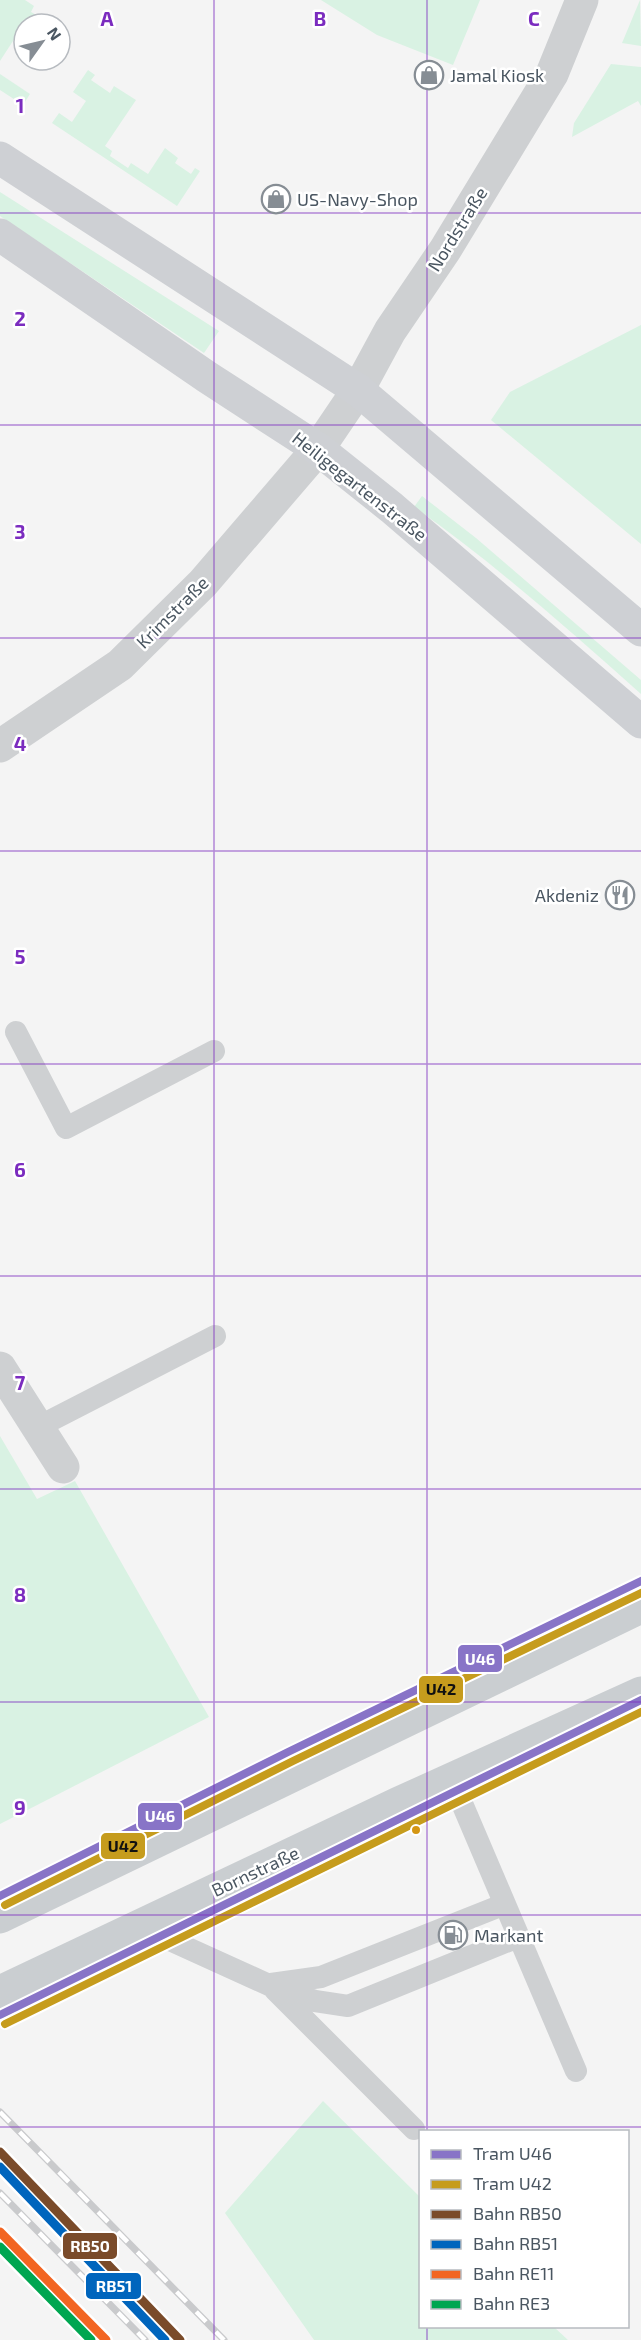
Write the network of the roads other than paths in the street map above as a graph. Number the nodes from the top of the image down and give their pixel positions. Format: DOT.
graph roads {
  1 [pos="582,0"];
  2 [pos="0,158"];
  3 [pos="0,235"];
  4 [pos="358,390"];
  5 [pos="318,449"];
  6 [pos="641,630"];
  7 [pos="641,722"];
  8 [pos="0,746"];
  9 [pos="16,1032"];
  10 [pos="214,1052"];
  11 [pos="215,1336"];
  12 [pos="0,1368"];
  13 [pos="38,1427"];
  14 [pos="63,1467"];
  15 [pos="641,1607"];
  16 [pos="641,1694"];
  17 [pos="452,1780"];
  18 [pos="505,1904"];
  19 [pos="0,1917"];
  20 [pos="139,1926"];
  21 [pos="518,1936"];
  22 [pos="269,1985"];
  23 [pos="0,1992"];
  24 [pos="576,2071"];
  25 [pos="414,2128"];
  1 -- 4 [label="street, Nordstraße"];
  2 -- 4 [label="main road"];
  3 -- 5 [label="main road, Heiligegartenstraße"];
  4 -- 5 [label="street, Nordstraße"];
  4 -- 6 [label="main road"];
  5 -- 7 [label="main road, Heiligegartenstraße"];
  5 -- 8 [label="street, Krimstraße"];
  9 -- 10 [label="lane"];
  11 -- 13 [label="lane"];
  12 -- 13 [label="street"];
  13 -- 14 [label="street"];
  15 -- 19 [label="main road"];
  16 -- 17 [label="main road, Bornstraße"];
  17 -- 18 [label="lane"];
  17 -- 20 [label="main road, Bornstraße"];
  18 -- 21 [label="lane"];
  18 -- 22 [label="lane"];
  20 -- 22 [label="lane"];
  20 -- 23 [label="main road, Bornstraße"];
  21 -- 22 [label="lane"];
  21 -- 24 [label="lane"];
  22 -- 25 [label="lane"];
}
